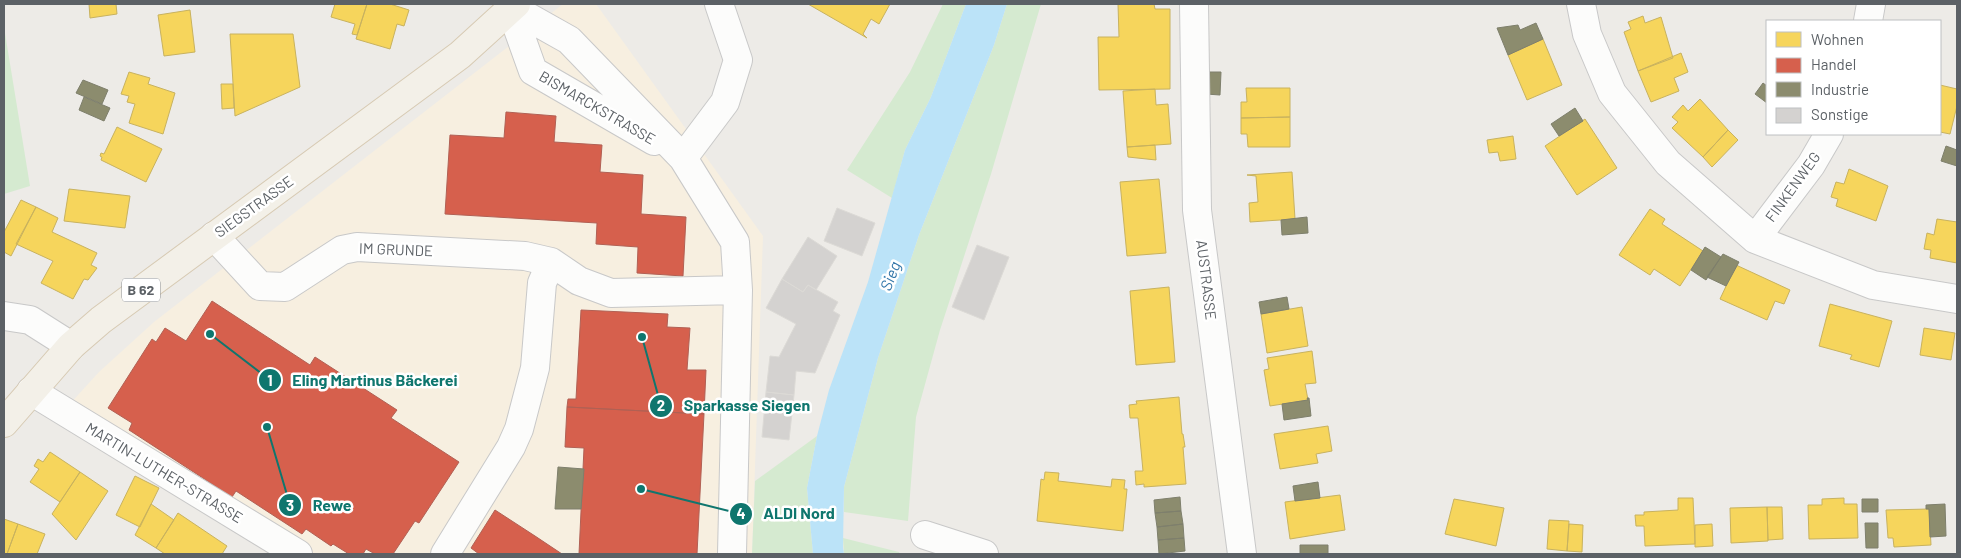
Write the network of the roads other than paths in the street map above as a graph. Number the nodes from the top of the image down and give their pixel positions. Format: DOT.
graph roads {
  1 [pos="719,4"];
  2 [pos="1194,4"];
  3 [pos="1581,4"];
  4 [pos="1870,4"];
  5 [pos="512,5"];
  6 [pos="1868,20"];
  7 [pos="1829,135"];
  8 [pos="683,158"];
  9 [pos="214,236"];
  10 [pos="1755,240"];
  11 [pos="551,262"];
  12 [pos="738,290"];
  13 [pos="1957,299"];
  14 [pos="4,316"];
  15 [pos="71,346"];
  16 [pos="31,391"];
  17 [pos="4,423"];
  18 [pos="925,535"];
  19 [pos="298,554"];
  20 [pos="445,554"];
  21 [pos="732,554"];
  22 [pos="984,554"];
  23 [pos="1242,554"];
  1 -- 8 [label="street"];
  2 -- 23 [label="street, AUSTRASSE"];
  3 -- 10 [label="street"];
  4 -- 6 [label="street"];
  5 -- 8 [label="street, BISMARCKSTRASSE"];
  5 -- 8 [label="street, BISMARCKSTRASSE"];
  5 -- 9 [label="main road, SIEGSTRASSE / B 62"];
  7 -- 10 [label="street, FINKENWEG"];
  8 -- 12 [label="street, BISMARCKSTRASSE"];
  9 -- 11 [label="street, IM GRUNDE"];
  9 -- 15 [label="main road, SIEGSTRASSE / B 62"];
  10 -- 13 [label="street"];
  11 -- 12 [label="street, IM GRUNDE"];
  11 -- 20 [label="street"];
  12 -- 21 [label="street, BISMARCKSTRASSE"];
  14 -- 15 [label="street"];
  15 -- 16 [label="main road, SIEGSTRASSE / B 62"];
  16 -- 17 [label="main road, SIEGSTRASSE / B 62"];
  16 -- 19 [label="street, MARTIN-LUTHER-STRASSE"];
  18 -- 22 [label="street"];
}
